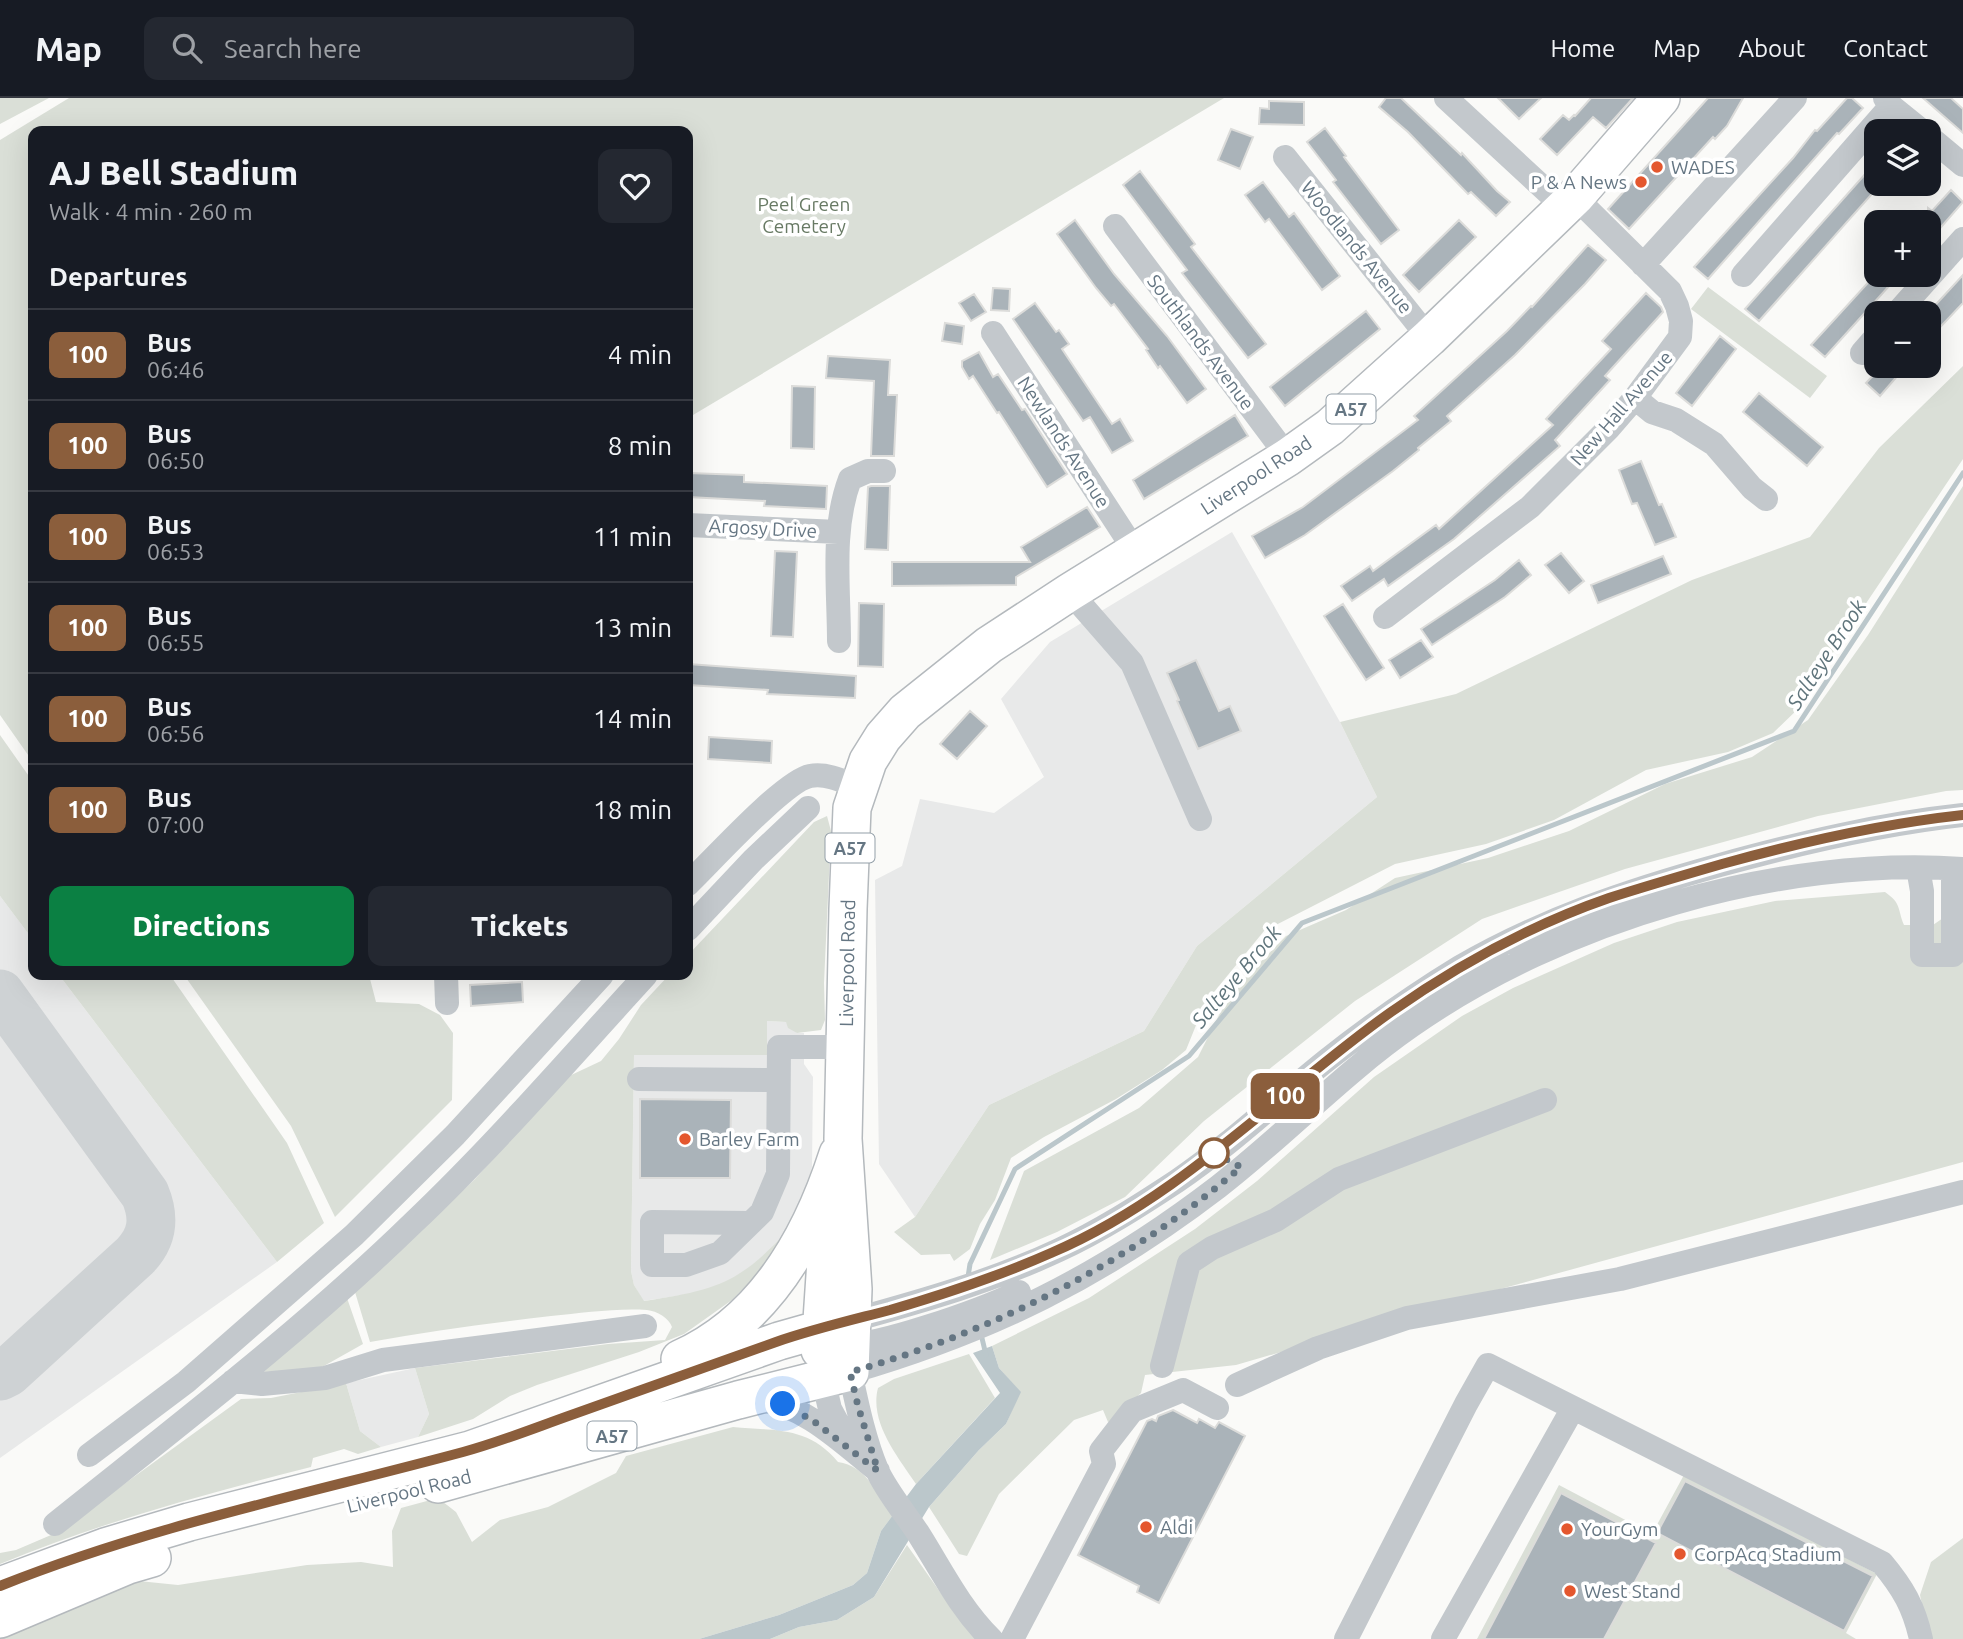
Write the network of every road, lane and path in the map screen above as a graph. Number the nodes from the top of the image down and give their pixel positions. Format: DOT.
graph roads {
  1 [pos="1446,98"];
  2 [pos="1661,98"];
  3 [pos="1795,98"];
  4 [pos="1888,102"];
  5 [pos="1908,119"];
  6 [pos="1941,146"];
  7 [pos="1285,157"];
  8 [pos="1963,164"];
  9 [pos="1569,202"];
  10 [pos="1115,226"];
  11 [pos="1963,239"];
  12 [pos="1643,265"];
  13 [pos="1743,275"];
  14 [pos="1908,301"];
  15 [pos="993,333"];
  16 [pos="1429,338"];
  17 [pos="1635,398"];
  18 [pos="1288,457"];
  19 [pos="884,471"];
  20 [pos="1766,499"];
  21 [pos="693,525"];
  22 [pos="838,532"];
  23 [pos="1135,551"];
  24 [pos="1070,592"];
  25 [pos="1385,617"];
  26 [pos="839,641"];
  27 [pos="858,786"];
  28 [pos="808,808"];
  29 [pos="1963,815"];
  30 [pos="1200,820"];
  31 [pos="1918,868"];
  32 [pos="1958,869"];
  33 [pos="693,879"];
  34 [pos="693,924"];
  35 [pos="1958,945"];
  36 [pos="446,980"];
  37 [pos="597,980"];
  38 [pos="641,980"];
  39 [pos="447,1003"];
  40 [pos="845,1047"];
  41 [pos="639,1079"];
  42 [pos="778,1080"];
  43 [pos="1545,1100"];
  44 [pos="843,1139"];
  45 [pos="1963,1192"];
  46 [pos="750,1223"];
  47 [pos="645,1326"];
  48 [pos="836,1350"];
  49 [pos="1162,1366"];
  50 [pos="233,1381"];
  51 [pos="186,1382"];
  52 [pos="1237,1385"];
  53 [pos="209,1401"];
  54 [pos="738,1401"];
  55 [pos="1217,1408"];
  56 [pos="1573,1408"];
  57 [pos="470,1450"];
  58 [pos="853,1451"];
  59 [pos="89,1455"];
  60 [pos="878,1471"];
  61 [pos="55,1524"];
  62 [pos="0,1586"];
  63 [pos="0,1619"];
  64 [pos="991,1639"];
  65 [pos="1012,1639"];
  66 [pos="1346,1639"];
  67 [pos="1443,1639"];
  68 [pos="1921,1639"];
  1 -- 9 [label="street, New Hall Avenue"];
  2 -- 9 [label="highway, Liverpool Road / A57"];
  3 -- 12 [label="street"];
  4 -- 5 [label="street"];
  4 -- 13 [label="street"];
  6 -- 8 [label="street"];
  7 -- 16 [label="street, Woodlands Avenue"];
  9 -- 12 [label="street, New Hall Avenue"];
  9 -- 16 [label="highway, Liverpool Road / A57"];
  10 -- 18 [label="street, Southlands Avenue"];
  11 -- 14 [label="street"];
  12 -- 17 [label="street, New Hall Avenue"];
  15 -- 23 [label="street, Newlands Avenue"];
  16 -- 18 [label="highway, Liverpool Road / A57"];
  17 -- 20 [label="street"];
  17 -- 25 [label="street, New Hall Avenue"];
  18 -- 23 [label="highway, Liverpool Road / A57"];
  19 -- 22 [label="street, Argosy Drive"];
  21 -- 22 [label="street, Argosy Drive"];
  22 -- 26 [label="street, Argosy Drive"];
  23 -- 24 [label="highway, Liverpool Road / A57"];
  24 -- 27 [label="highway, Liverpool Road / A57"];
  24 -- 30 [label="street"];
  27 -- 33 [label="street"];
  27 -- 40 [label="highway, Liverpool Road / A57"];
  28 -- 34 [label="street"];
  29 -- 48 [label="street"];
  31 -- 32 [label="street"];
  31 -- 35 [label="street"];
  31 -- 48 [label="street"];
  32 -- 35 [label="street"];
  36 -- 39 [label="street"];
  37 -- 51 [label="street"];
  38 -- 50 [label="street"];
  40 -- 42 [label="street"];
  40 -- 44 [label="highway, Liverpool Road / A57"];
  41 -- 42 [label="street"];
  42 -- 46 [label="street"];
  43 -- 49 [label="street"];
  44 -- 48 [label="highway, Liverpool Road / A57"];
  44 -- 57 [label="highway, A57"];
  45 -- 52 [label="street"];
  47 -- 50 [label="street"];
  48 -- 54 [label="highway, Liverpool Road / A57"];
  48 -- 57 [label="highway, Liverpool Road / A57"];
  48 -- 58 [label="street"];
  48 -- 60 [label="street"];
  50 -- 53 [label="street"];
  51 -- 53 [label="street"];
  51 -- 59 [label="street"];
  53 -- 61 [label="street"];
  54 -- 58 [label="street"];
  54 -- 63 [label="highway, Liverpool Road / A57"];
  55 -- 65 [label="street"];
  56 -- 66 [label="street"];
  56 -- 67 [label="street"];
  56 -- 68 [label="street"];
  57 -- 62 [label="highway, Liverpool Road / A57"];
  58 -- 60 [label="street"];
  60 -- 64 [label="street"];
}
